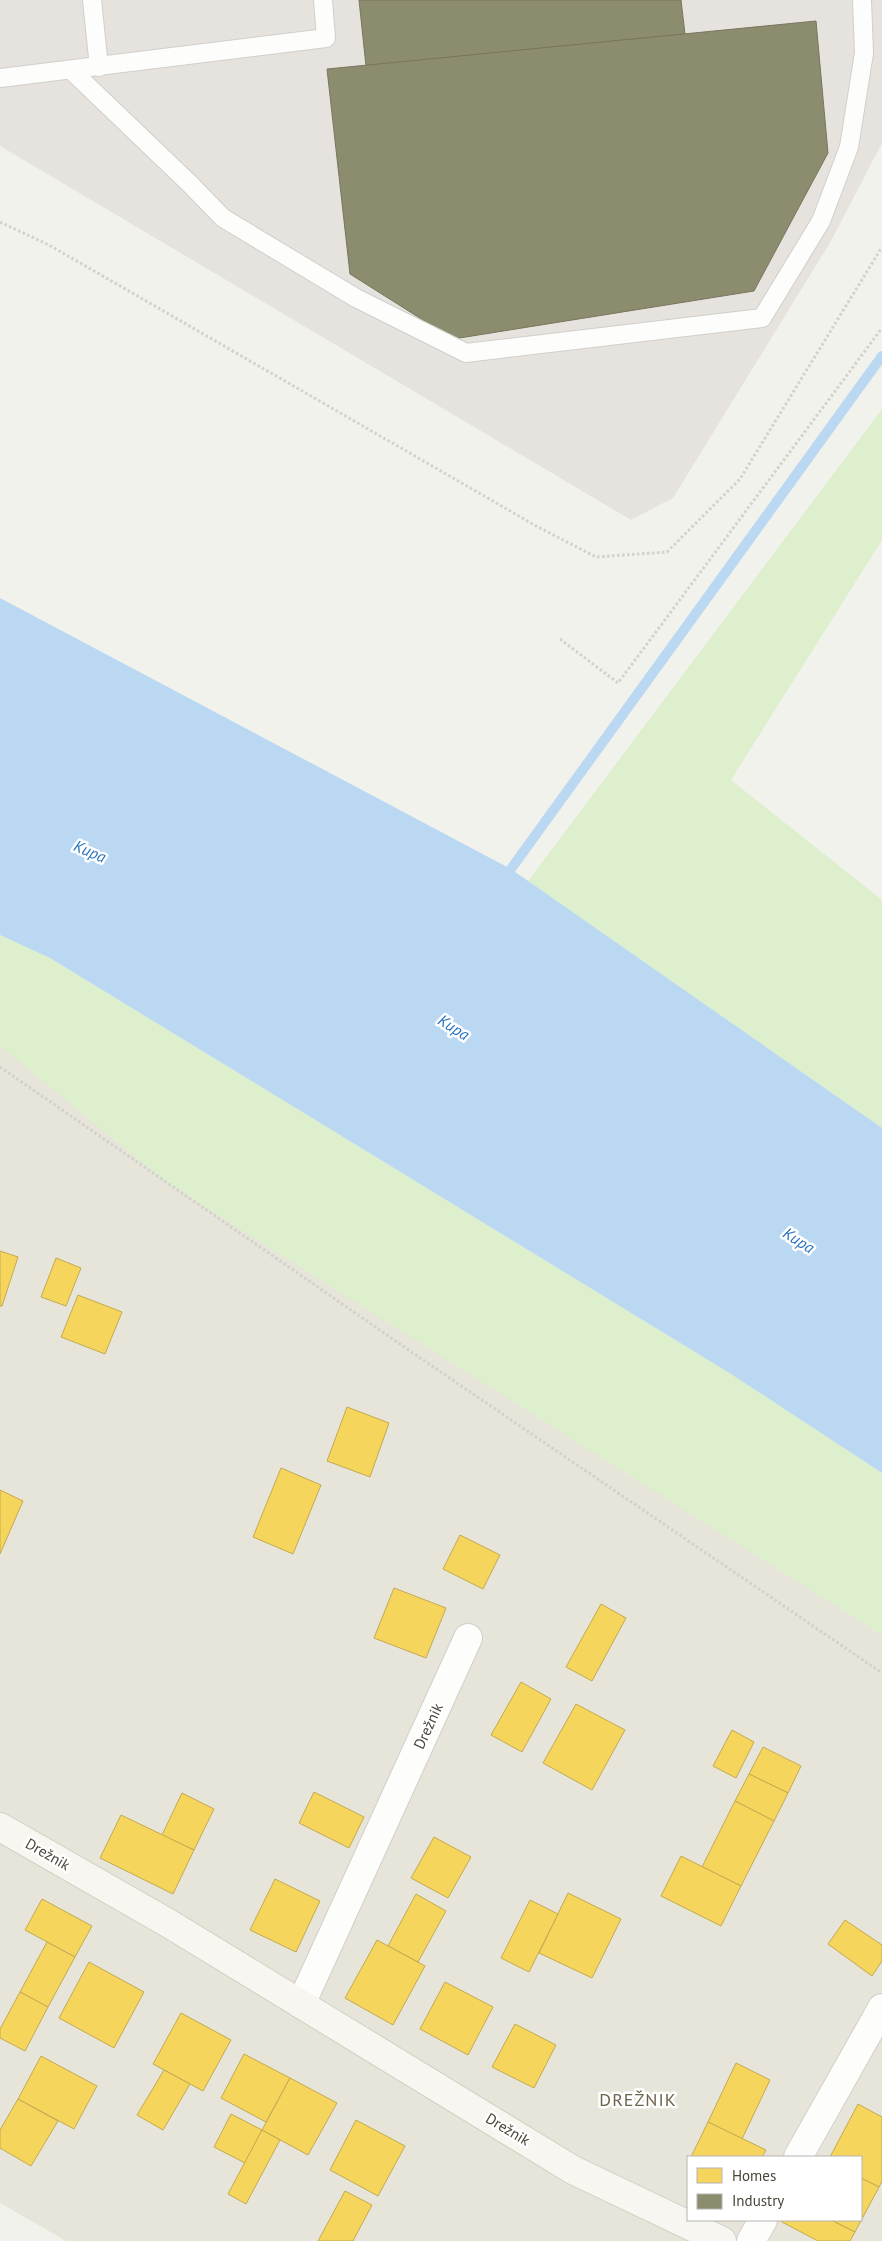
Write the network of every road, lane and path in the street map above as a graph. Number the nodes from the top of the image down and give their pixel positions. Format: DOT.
graph roads {
  1 [pos="92,0"];
  2 [pos="323,0"];
  3 [pos="862,0"];
  4 [pos="99,67"];
  5 [pos="71,70"];
  6 [pos="0,78"];
  7 [pos="0,222"];
  8 [pos="882,247"];
  9 [pos="882,328"];
  10 [pos="560,639"];
  11 [pos="0,1068"];
  12 [pos="468,1638"];
  13 [pos="882,1673"];
  14 [pos="0,1827"];
  15 [pos="301,2004"];
  16 [pos="882,2008"];
  17 [pos="799,2156"];
  18 [pos="762,2221"];
  19 [pos="722,2241"];
  20 [pos="751,2241"];
  1 -- 4 [label="lane"];
  2 -- 4 [label="lane"];
  3 -- 5 [label="lane"];
  4 -- 5 [label="lane"];
  5 -- 6 [label="lane"];
  7 -- 8 [label="path"];
  9 -- 10 [label="path"];
  11 -- 13 [label="path"];
  12 -- 15 [label="street, Drežnik"];
  14 -- 15 [label="street, Drežnik"];
  15 -- 19 [label="street, Drežnik"];
  16 -- 17 [label="street"];
  18 -- 20 [label="street"];
}
